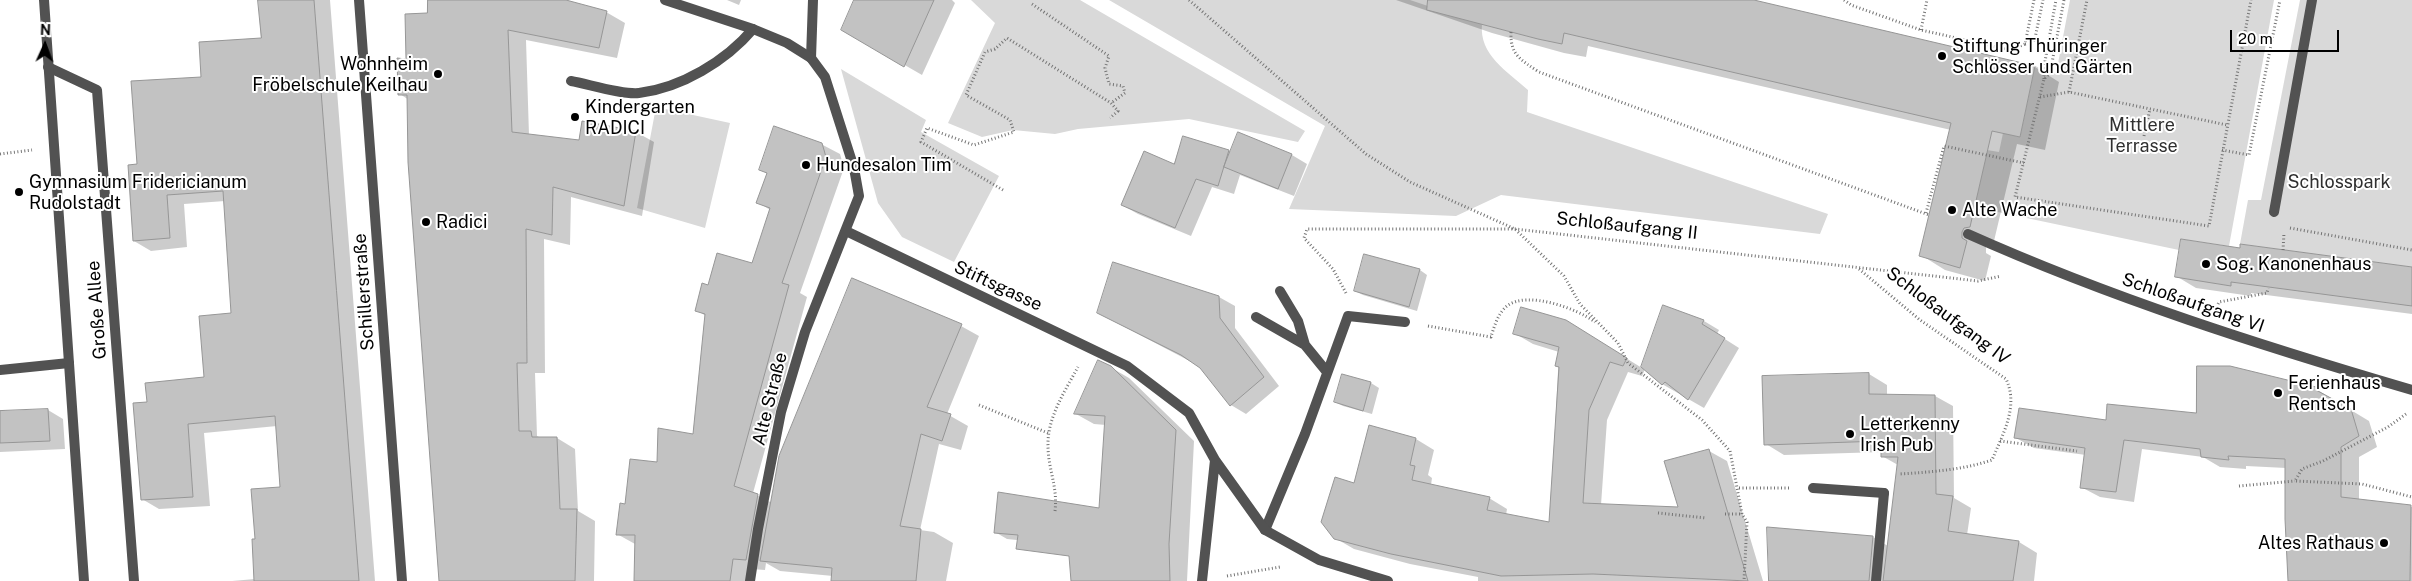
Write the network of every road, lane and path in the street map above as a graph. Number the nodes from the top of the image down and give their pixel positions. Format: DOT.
graph roads {
  1 [pos="44,0"];
  2 [pos="359,0"];
  3 [pos="666,0"];
  4 [pos="813,0"];
  5 [pos="1189,0"];
  6 [pos="1844,0"];
  7 [pos="1927,0"];
  8 [pos="2034,0"];
  9 [pos="2043,0"];
  10 [pos="2056,0"];
  11 [pos="2064,0"];
  12 [pos="2087,0"];
  13 [pos="2251,0"];
  14 [pos="2280,0"];
  15 [pos="2312,0"];
  16 [pos="1032,4"];
  17 [pos="753,29"];
  18 [pos="1921,30"];
  19 [pos="1511,32"];
  20 [pos="2024,44"];
  21 [pos="811,58"];
  22 [pos="48,67"];
  23 [pos="2044,79"];
  24 [pos="571,81"];
  25 [pos="2070,92"];
  26 [pos="2040,96"];
  27 [pos="1111,103"];
  28 [pos="2150,109"];
  29 [pos="1110,118"];
  30 [pos="2226,125"];
  31 [pos="2144,136"];
  32 [pos="2222,150"];
  33 [pos="2024,163"];
  34 [pos="1003,190"];
  35 [pos="2274,212"];
  36 [pos="2284,227"];
  37 [pos="1515,229"];
  38 [pos="846,231"];
  39 [pos="1968,234"];
  40 [pos="2412,250"];
  41 [pos="2041,267"];
  42 [pos="1859,268"];
  43 [pos="2268,288"];
  44 [pos="1280,291"];
  45 [pos="1348,316"];
  46 [pos="1256,317"];
  47 [pos="1405,322"];
  48 [pos="2211,327"];
  49 [pos="1618,342"];
  50 [pos="1305,345"];
  51 [pos="1089,347"];
  52 [pos="69,363"];
  53 [pos="0,370"];
  54 [pos="1327,372"];
  55 [pos="2412,390"];
  56 [pos="979,405"];
  57 [pos="2408,412"];
  58 [pos="1048,433"];
  59 [pos="2000,441"];
  60 [pos="2077,451"];
  61 [pos="1215,460"];
  62 [pos="1893,474"];
  63 [pos="2295,481"];
  64 [pos="2239,486"];
  65 [pos="1739,488"];
  66 [pos="1813,488"];
  67 [pos="2412,498"];
  68 [pos="1055,511"];
  69 [pos="1658,513"];
  70 [pos="1725,514"];
  71 [pos="1742,514"];
  72 [pos="1706,518"];
  73 [pos="1264,530"];
  74 [pos="1319,560"];
  75 [pos="84,581"];
  76 [pos="134,581"];
  77 [pos="402,581"];
  78 [pos="750,581"];
  79 [pos="1202,581"];
  80 [pos="1388,581"];
  81 [pos="1744,581"];
  82 [pos="1876,581"];
  1 -- 22 [label="street, Große Allee"];
  2 -- 77 [label="street, Schillerstraße"];
  3 -- 17 [label="street"];
  4 -- 21 [label="street"];
  5 -- 37 [label="path"];
  6 -- 18 [label="path"];
  7 -- 18 [label="path"];
  8 -- 20 [label="path"];
  9 -- 20 [label="path"];
  10 -- 23 [label="path"];
  11 -- 23 [label="path"];
  12 -- 25 [label="path"];
  13 -- 30 [label="path"];
  14 -- 32 [label="path"];
  15 -- 35 [label="street"];
  16 -- 27 [label="path"];
  17 -- 21 [label="street"];
  17 -- 24 [label="street"];
  18 -- 20 [label="path"];
  19 -- 33 [label="path"];
  21 -- 38 [label="street"];
  22 -- 52 [label="street, Große Allee"];
  22 -- 76 [label="street, Große Allee"];
  23 -- 26 [label="path"];
  25 -- 26 [label="path"];
  25 -- 28 [label="path"];
  26 -- 33 [label="path"];
  27 -- 29 [label="path"];
  27 -- 34 [label="path"];
  28 -- 30 [label="path"];
  28 -- 31 [label="path"];
  30 -- 32 [label="path"];
  32 -- 33 [label="path"];
  36 -- 40 [label="path"];
  37 -- 42 [label="path, Schloßaufgang II"];
  37 -- 45 [label="path, Schloßaufgang II"];
  37 -- 49 [label="path"];
  38 -- 51 [label="street, Stiftsgasse"];
  38 -- 78 [label="street, Alte Straße"];
  39 -- 41 [label="street, Schloßaufgang VI"];
  41 -- 42 [label="path, Schloßaufgang II"];
  41 -- 48 [label="street, Schloßaufgang VI"];
  42 -- 59 [label="path, Schloßaufgang IV"];
  43 -- 48 [label="path"];
  44 -- 50 [label="street"];
  45 -- 47 [label="street"];
  45 -- 54 [label="street"];
  46 -- 50 [label="street"];
  47 -- 49 [label="path"];
  48 -- 55 [label="street, Schloßaufgang VI"];
  49 -- 65 [label="path"];
  50 -- 54 [label="street"];
  51 -- 58 [label="path"];
  51 -- 61 [label="street, Stiftsgasse"];
  52 -- 53 [label="street"];
  52 -- 75 [label="street, Große Allee"];
  54 -- 73 [label="street"];
  56 -- 58 [label="path"];
  57 -- 63 [label="path"];
  58 -- 68 [label="path"];
  59 -- 60 [label="path"];
  59 -- 62 [label="path, Schloßaufgang IV"];
  61 -- 73 [label="street, Stiftsgasse"];
  61 -- 79 [label="street"];
  63 -- 64 [label="path"];
  63 -- 67 [label="path"];
  65 -- 66 [label="path"];
  65 -- 71 [label="path"];
  66 -- 82 [label="street"];
  69 -- 72 [label="path"];
  70 -- 71 [label="path"];
  71 -- 81 [label="path"];
  73 -- 74 [label="street, Stiftsgasse"];
  74 -- 79 [label="path"];
  74 -- 80 [label="street, Stiftsgasse"];
}
